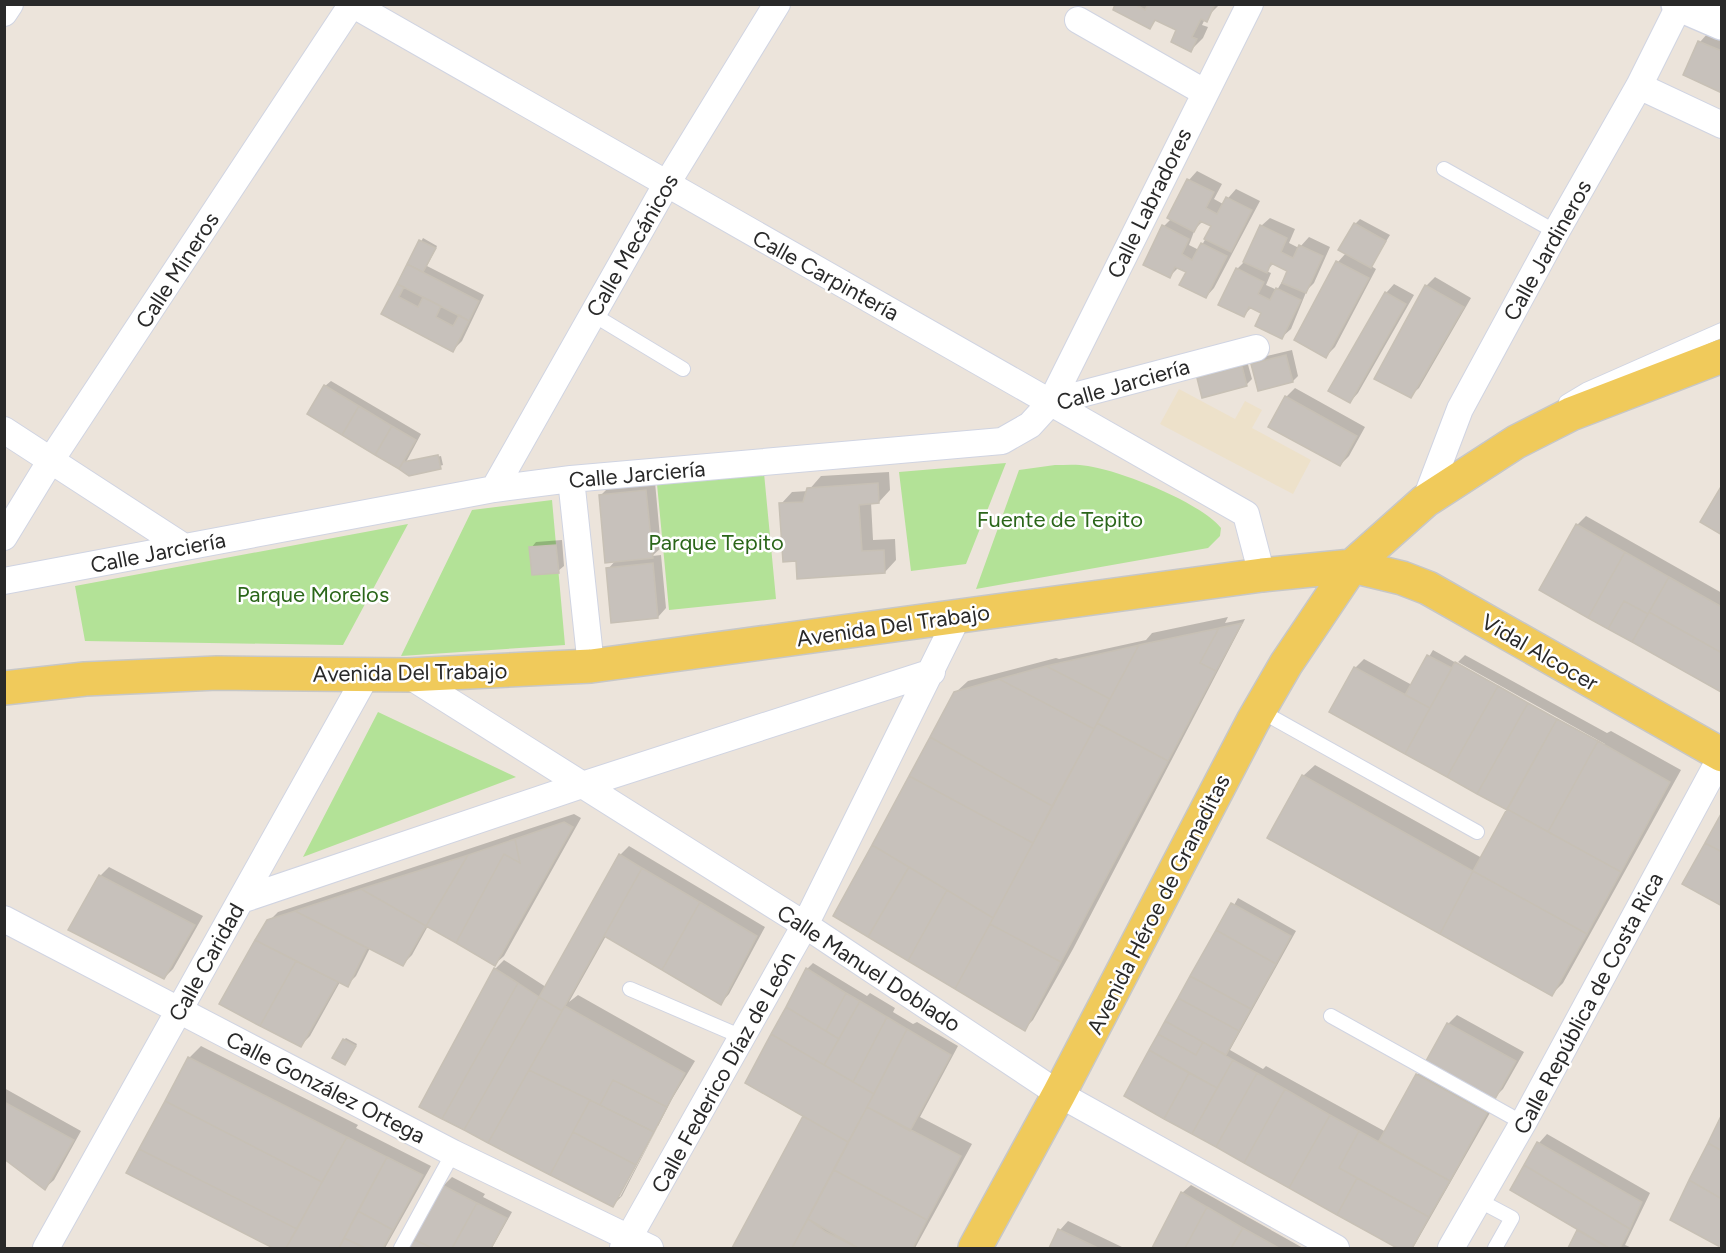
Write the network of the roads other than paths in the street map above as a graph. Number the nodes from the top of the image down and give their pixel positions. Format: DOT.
graph roads {
  1 [pos="10,4"];
  2 [pos="352,4"];
  3 [pos="777,4"];
  4 [pos="1250,4"];
  5 [pos="1679,5"];
  6 [pos="4,13"];
  7 [pos="1078,20"];
  8 [pos="1722,23"];
  9 [pos="1639,86"];
  10 [pos="1204,92"];
  11 [pos="1722,125"];
  12 [pos="1444,169"];
  13 [pos="666,185"];
  14 [pos="1556,232"];
  15 [pos="592,314"];
  16 [pos="1722,330"];
  17 [pos="1256,348"];
  18 [pos="1722,356"];
  19 [pos="683,369"];
  20 [pos="1051,402"];
  21 [pos="4,430"];
  22 [pos="51,460"];
  23 [pos="571,480"];
  24 [pos="494,489"];
  25 [pos="1428,493"];
  26 [pos="4,537"];
  27 [pos="184,547"];
  28 [pos="1347,566"];
  29 [pos="1262,575"];
  30 [pos="4,581"];
  31 [pos="958,616"];
  32 [pos="591,666"];
  33 [pos="932,672"];
  34 [pos="408,675"];
  35 [pos="366,676"];
  36 [pos="4,688"];
  37 [pos="1259,710"];
  38 [pos="1722,755"];
  39 [pos="582,785"];
  40 [pos="1477,832"];
  41 [pos="241,900"];
  42 [pos="4,919"];
  43 [pos="805,926"];
  44 [pos="630,989"];
  45 [pos="179,1011"];
  46 [pos="1331,1016"];
  47 [pos="742,1037"];
  48 [pos="1054,1090"];
  49 [pos="1523,1123"];
  50 [pos="453,1153"];
  51 [pos="986,1198"];
  52 [pos="1480,1201"];
  53 [pos="634,1245"];
  54 [pos="46,1248"];
  55 [pos="401,1248"];
  56 [pos="975,1248"];
  57 [pos="1336,1248"];
  58 [pos="1451,1248"];
  59 [pos="1495,1248"];
  1 -- 6 [label="street"];
  2 -- 13 [label="street, Calle Carpintería"];
  2 -- 22 [label="street, Calle Mineros"];
  3 -- 13 [label="street, Calle Mecánicos"];
  4 -- 10 [label="street, Calle Labradores"];
  5 -- 8 [label="street"];
  5 -- 9 [label="street, Calle Jardineros"];
  7 -- 10 [label="street"];
  9 -- 11 [label="street"];
  9 -- 14 [label="street, Calle Jardineros"];
  10 -- 20 [label="street, Calle Labradores"];
  12 -- 14 [label="lane"];
  13 -- 15 [label="street, Calle Mecánicos"];
  13 -- 20 [label="street, Calle Carpintería"];
  14 -- 25 [label="street, Calle Jardineros"];
  15 -- 19 [label="lane"];
  15 -- 24 [label="street, Calle Mecánicos"];
  16 -- 25 [label="lane"];
  17 -- 20 [label="street, Calle Jarciería"];
  18 -- 25 [label="main road"];
  20 -- 23 [label="street, Calle Jarciería"];
  20 -- 29 [label="street, Calle Carpintería"];
  21 -- 22 [label="street"];
  22 -- 26 [label="street, Calle Mineros"];
  22 -- 27 [label="street"];
  23 -- 24 [label="street, Calle Jarciería"];
  23 -- 32 [label="street"];
  24 -- 27 [label="street, Calle Jarciería"];
  25 -- 28 [label="main road"];
  27 -- 30 [label="street, Calle Jarciería"];
  28 -- 29 [label="main road, Avenida Del Trabajo"];
  28 -- 37 [label="main road, Avenida Héroe de Granaditas"];
  28 -- 38 [label="main road, Vidal Alcocer"];
  28 -- 48 [label="lane"];
  29 -- 31 [label="main road, Avenida Del Trabajo"];
  31 -- 32 [label="main road, Avenida Del Trabajo"];
  31 -- 33 [label="street, Calle Federico Díaz de León"];
  32 -- 34 [label="main road, Avenida Del Trabajo"];
  33 -- 39 [label="street"];
  33 -- 43 [label="street, Calle Federico Díaz de León"];
  34 -- 35 [label="main road, Avenida Del Trabajo"];
  34 -- 39 [label="street, Calle Manuel Doblado"];
  35 -- 36 [label="main road, Avenida Del Trabajo"];
  35 -- 41 [label="street, Calle Caridad"];
  37 -- 40 [label="lane"];
  37 -- 48 [label="main road, Avenida Héroe de Granaditas"];
  38 -- 49 [label="street, Calle República de Costa Rica"];
  39 -- 41 [label="street"];
  39 -- 43 [label="street, Calle Manuel Doblado"];
  41 -- 45 [label="street, Calle Caridad"];
  42 -- 45 [label="street, Calle González Ortega"];
  43 -- 47 [label="street, Calle Federico Díaz de León"];
  43 -- 48 [label="street, Calle Manuel Doblado"];
  44 -- 47 [label="lane"];
  45 -- 50 [label="street, Calle González Ortega"];
  45 -- 54 [label="street, Calle Caridad"];
  46 -- 49 [label="lane"];
  47 -- 53 [label="street, Calle Federico Díaz de León"];
  48 -- 51 [label="lane"];
  48 -- 56 [label="main road, Avenida Héroe de Granaditas"];
  48 -- 57 [label="street, Calle Manuel Doblado"];
  49 -- 52 [label="street, Calle República de Costa Rica"];
  50 -- 53 [label="street, Calle González Ortega"];
  50 -- 55 [label="lane"];
  52 -- 58 [label="street, Calle República de Costa Rica"];
  52 -- 59 [label="lane"];
}
